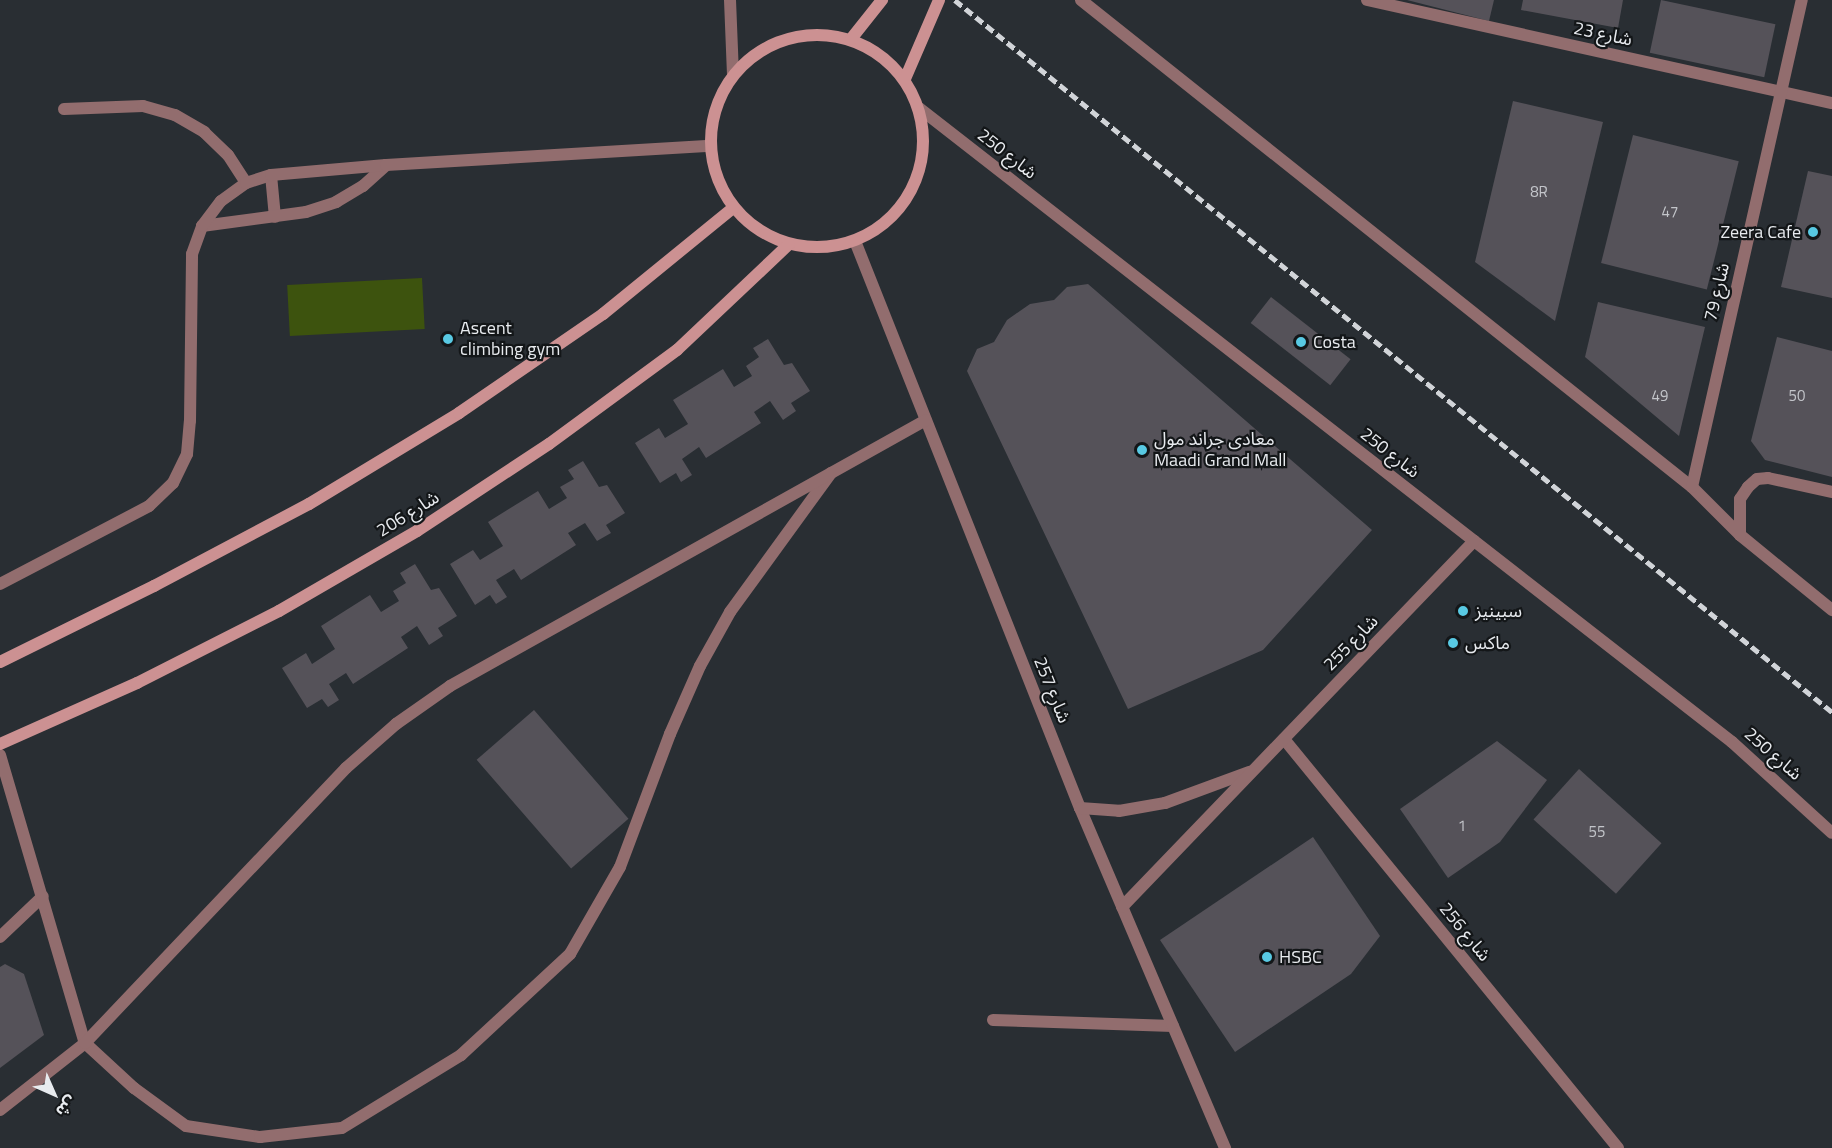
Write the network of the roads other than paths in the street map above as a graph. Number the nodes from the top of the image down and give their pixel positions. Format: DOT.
graph roads {
  1 [pos="730,0"];
  2 [pos="882,0"];
  3 [pos="939,0"];
  4 [pos="1081,0"];
  5 [pos="1366,0"];
  6 [pos="1802,0"];
  7 [pos="851,39"];
  8 [pos="733,75"];
  9 [pos="905,79"];
  10 [pos="1781,91"];
  11 [pos="1832,103"];
  12 [pos="919,108"];
  13 [pos="64,110"];
  14 [pos="710,146"];
  15 [pos="386,165"];
  16 [pos="271,175"];
  17 [pos="246,183"];
  18 [pos="733,208"];
  19 [pos="275,217"];
  20 [pos="202,226"];
  21 [pos="855,241"];
  22 [pos="789,244"];
  23 [pos="926,420"];
  24 [pos="832,472"];
  25 [pos="1692,487"];
  26 [pos="1832,492"];
  27 [pos="1740,535"];
  28 [pos="1474,541"];
  29 [pos="0,584"];
  30 [pos="1832,610"];
  31 [pos="0,662"];
  32 [pos="1284,739"];
  33 [pos="0,744"];
  34 [pos="0,754"];
  35 [pos="1254,770"];
  36 [pos="1080,808"];
  37 [pos="1832,833"];
  38 [pos="43,896"];
  39 [pos="1122,908"];
  40 [pos="0,937"];
  41 [pos="993,1020"];
  42 [pos="1173,1026"];
  43 [pos="85,1043"];
  44 [pos="0,1110"];
  45 [pos="1225,1148"];
  46 [pos="1618,1148"];
  1 -- 8 [label="street"];
  2 -- 7 [label="street"];
  3 -- 9 [label="street"];
  4 -- 25 [label="street"];
  5 -- 10 [label="street, شارع 23"];
  6 -- 10 [label="street, شارع 79"];
  7 -- 8 [label="street"];
  7 -- 9 [label="street"];
  8 -- 14 [label="street"];
  9 -- 12 [label="street"];
  10 -- 11 [label="street, شارع 23"];
  10 -- 25 [label="street, شارع 79"];
  12 -- 21 [label="street"];
  12 -- 28 [label="street, شارع 250"];
  13 -- 17 [label="street"];
  14 -- 15 [label="street"];
  14 -- 18 [label="street"];
  15 -- 16 [label="street"];
  15 -- 19 [label="street"];
  16 -- 17 [label="street"];
  16 -- 19 [label="street"];
  17 -- 20 [label="street"];
  18 -- 22 [label="street"];
  18 -- 31 [label="street"];
  19 -- 20 [label="street"];
  20 -- 29 [label="street"];
  21 -- 22 [label="street"];
  21 -- 23 [label="street, شارع 257"];
  22 -- 33 [label="street, شارع 206"];
  23 -- 24 [label="street"];
  23 -- 36 [label="street, شارع 257"];
  24 -- 43 [label="street"];
  24 -- 43 [label="street"];
  25 -- 27 [label="street"];
  26 -- 27 [label="street"];
  27 -- 30 [label="street"];
  28 -- 32 [label="street, شارع 255"];
  28 -- 37 [label="street, شارع 250"];
  32 -- 35 [label="street, شارع 255"];
  32 -- 46 [label="street, شارع 256"];
  34 -- 38 [label="street"];
  35 -- 36 [label="street, شارع 255"];
  35 -- 39 [label="street, شارع 255"];
  36 -- 39 [label="street, شارع 257"];
  38 -- 40 [label="street"];
  38 -- 43 [label="street"];
  39 -- 42 [label="street, شارع 257"];
  41 -- 42 [label="street"];
  42 -- 45 [label="street, شارع 257"];
  43 -- 44 [label="street"];
}
